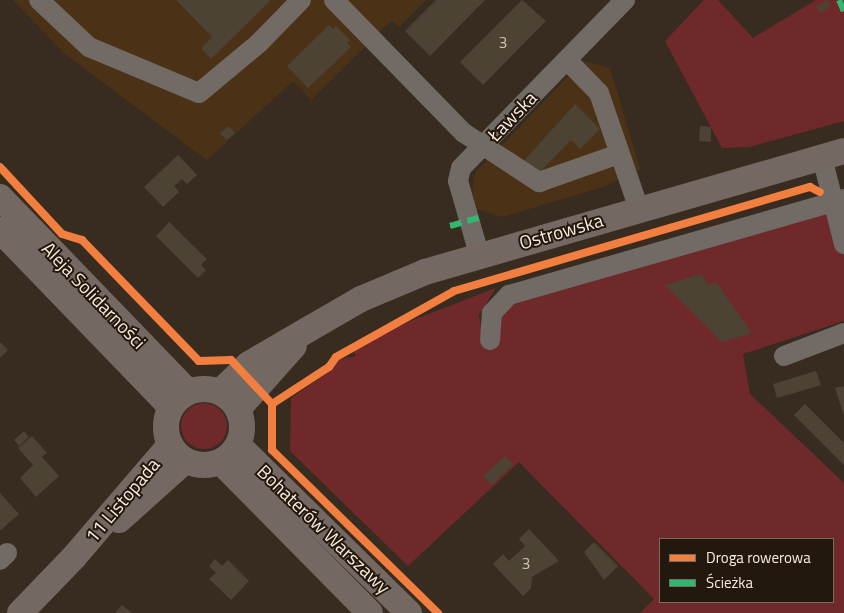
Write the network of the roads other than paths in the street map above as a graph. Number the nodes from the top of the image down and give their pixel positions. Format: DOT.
graph roads {
  1 [pos="39,0"];
  2 [pos="301,0"];
  3 [pos="334,0"];
  4 [pos="625,0"];
  5 [pos="567,60"];
  6 [pos="482,147"];
  7 [pos="619,154"];
  8 [pos="833,154"];
  9 [pos="0,197"];
  10 [pos="839,200"];
  11 [pos="639,209"];
  12 [pos="0,230"];
  13 [pos="844,244"];
  14 [pos="479,254"];
  15 [pos="844,333"];
  16 [pos="490,340"];
  17 [pos="784,356"];
  18 [pos="179,400"];
  19 [pos="229,400"];
  20 [pos="178,453"];
  21 [pos="229,453"];
  22 [pos="20,613"];
  23 [pos="370,613"];
  24 [pos="409,613"];
  1 -- 2 [label="street"];
  3 -- 6 [label="street"];
  4 -- 5 [label="street, Ławska"];
  5 -- 6 [label="street, Ławska"];
  5 -- 7 [label="street"];
  6 -- 7 [label="street"];
  6 -- 14 [label="street, Ławska"];
  7 -- 11 [label="street"];
  8 -- 10 [label="street, Ostrowska"];
  8 -- 11 [label="main road, Ostrowska"];
  9 -- 18 [label="main road, Aleja Solidarności"];
  10 -- 13 [label="street, Ostrowska"];
  10 -- 16 [label="street"];
  11 -- 14 [label="main road, Ostrowska"];
  12 -- 18 [label="main road, Aleja Solidarności"];
  14 -- 19 [label="main road, Ostrowska"];
  15 -- 17 [label="street"];
  18 -- 19 [label="main road"];
  18 -- 20 [label="main road"];
  19 -- 21 [label="main road"];
  20 -- 21 [label="main road"];
  20 -- 22 [label="main road, 11 Listopada"];
  21 -- 23 [label="main road, Bohaterów Warszawy"];
  21 -- 24 [label="main road, Bohaterów Warszawy"];
}
